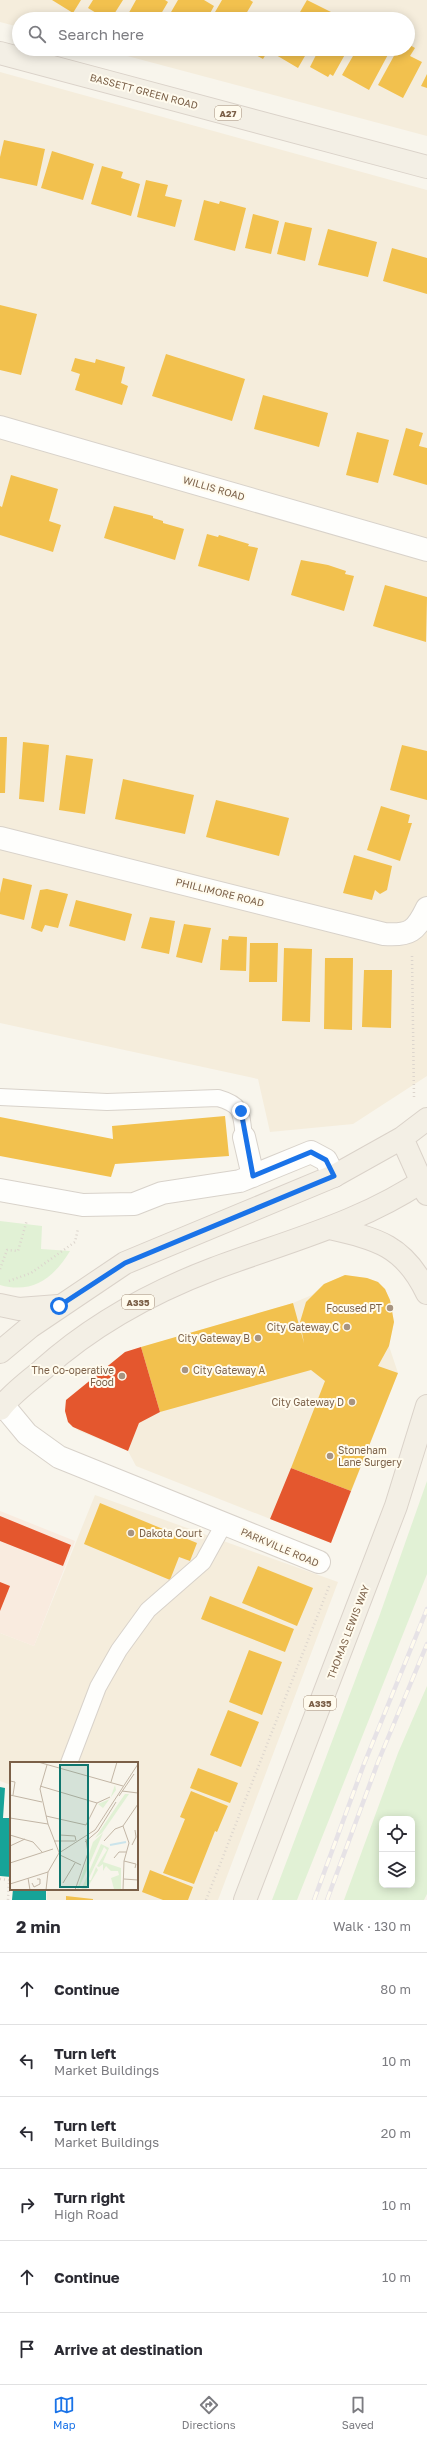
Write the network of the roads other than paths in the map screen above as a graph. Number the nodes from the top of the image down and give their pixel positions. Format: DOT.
graph roads {
  1 [pos="0,53"];
  2 [pos="427,167"];
  3 [pos="0,427"];
  4 [pos="427,550"];
  5 [pos="0,838"];
  6 [pos="427,908"];
  7 [pos="0,1097"];
  8 [pos="421,1111"];
  9 [pos="244,1137"];
  10 [pos="402,1138"];
  11 [pos="253,1176"];
  12 [pos="334,1176"];
  13 [pos="425,1185"];
  14 [pos="0,1190"];
  15 [pos="329,1228"];
  16 [pos="427,1293"];
  17 [pos="0,1305"];
  18 [pos="59,1306"];
  19 [pos="0,1352"];
  20 [pos="1,1405"];
  21 [pos="427,1406"];
  22 [pos="224,1524"];
  23 [pos="319,1562"];
  24 [pos="69,1762"];
  25 [pos="245,1900"];
  1 -- 2 [label="main road, BASSETT GREEN ROAD / A27"];
  3 -- 4 [label="street, WILLIS ROAD"];
  5 -- 6 [label="street, PHILLIMORE ROAD"];
  7 -- 9 [label="lane"];
  8 -- 10 [label="main road"];
  9 -- 11 [label="street"];
  10 -- 12 [label="main road"];
  10 -- 13 [label="main road, A335"];
  11 -- 12 [label="street"];
  11 -- 14 [label="street"];
  12 -- 18 [label="main road"];
  13 -- 15 [label="main road, A335"];
  15 -- 16 [label="main road"];
  15 -- 20 [label="main road, A335"];
  17 -- 18 [label="main road"];
  18 -- 19 [label="main road"];
  20 -- 22 [label="street, PARKVILLE ROAD"];
  21 -- 25 [label="main road, THOMAS LEWIS WAY / A335"];
  22 -- 23 [label="street, PARKVILLE ROAD"];
  22 -- 24 [label="lane"];
}
